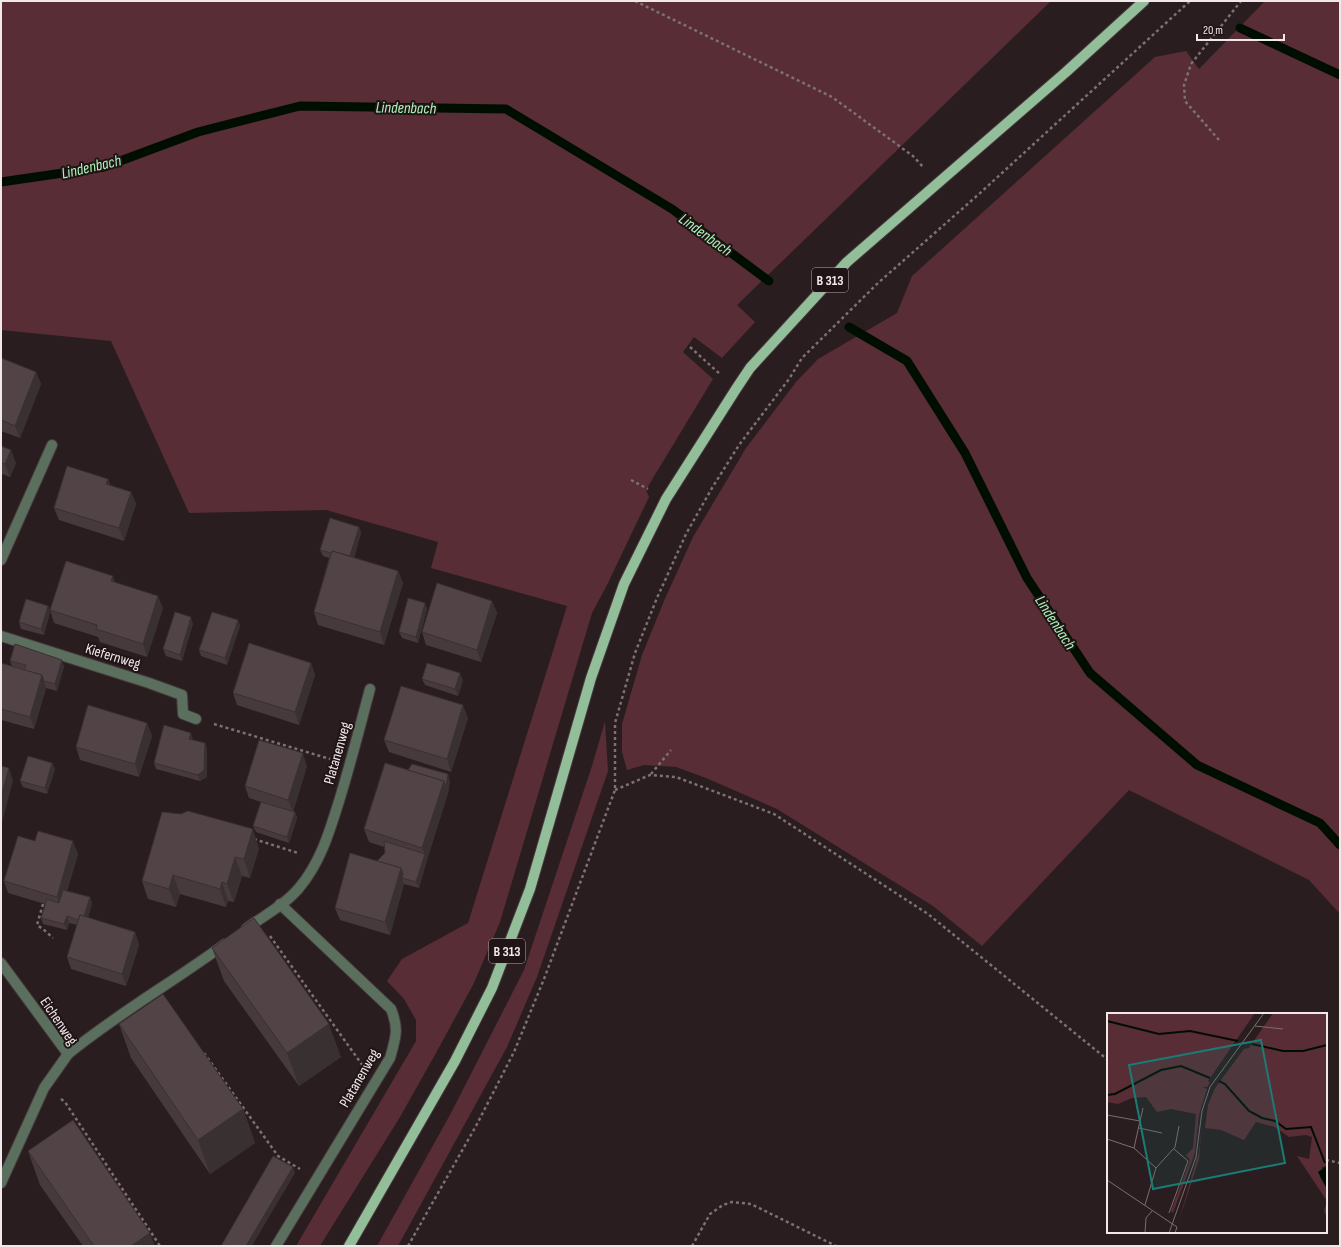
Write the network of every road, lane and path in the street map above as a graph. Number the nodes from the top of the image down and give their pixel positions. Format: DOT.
graph roads {
  1 [pos="636,1"];
  2 [pos="1144,1"];
  3 [pos="1190,1"];
  4 [pos="1241,1"];
  5 [pos="1219,140"];
  6 [pos="913,156"];
  7 [pos="690,347"];
  8 [pos="736,389"];
  9 [pos="52,445"];
  10 [pos="1,560"];
  11 [pos="1,636"];
  12 [pos="370,689"];
  13 [pos="196,719"];
  14 [pos="671,750"];
  15 [pos="350,764"];
  16 [pos="650,775"];
  17 [pos="615,790"];
  18 [pos="252,839"];
  19 [pos="318,860"];
  20 [pos="43,904"];
  21 [pos="280,904"];
  22 [pos="258,919"];
  23 [pos="53,938"];
  24 [pos="1,963"];
  25 [pos="200,1048"];
  26 [pos="68,1054"];
  27 [pos="1107,1059"];
  28 [pos="376,1084"];
  29 [pos="44,1088"];
  30 [pos="1327,1160"];
  31 [pos="1340,1163"];
  32 [pos="316,1178"];
  33 [pos="1,1183"];
  34 [pos="160,1246"];
  35 [pos="276,1246"];
  36 [pos="349,1246"];
  37 [pos="408,1246"];
  38 [pos="692,1246"];
  39 [pos="836,1246"];
  1 -- 6 [label="path"];
  2 -- 8 [label="main road, B 313"];
  3 -- 17 [label="path"];
  4 -- 5 [label="path"];
  7 -- 8 [label="path"];
  8 -- 36 [label="main road, B 313"];
  9 -- 10 [label="street"];
  11 -- 13 [label="street, Kiefernweg"];
  12 -- 15 [label="street, Platanenweg"];
  13 -- 15 [label="path"];
  14 -- 16 [label="path"];
  15 -- 19 [label="street, Platanenweg"];
  16 -- 17 [label="path"];
  16 -- 27 [label="path"];
  17 -- 37 [label="path"];
  18 -- 19 [label="path"];
  19 -- 21 [label="street, Platanenweg"];
  20 -- 23 [label="path"];
  21 -- 22 [label="street, Platanenweg"];
  21 -- 28 [label="street, Platanenweg"];
  22 -- 26 [label="street, Platanenweg"];
  22 -- 28 [label="path"];
  24 -- 26 [label="street, Eichenweg"];
  25 -- 32 [label="path"];
  26 -- 29 [label="street, Eichenweg"];
  28 -- 32 [label="street, Platanenweg"];
  29 -- 33 [label="street, Eichenweg"];
  29 -- 34 [label="path"];
  30 -- 31 [label="path"];
  32 -- 35 [label="street, Platanenweg"];
  38 -- 39 [label="path"];
}
